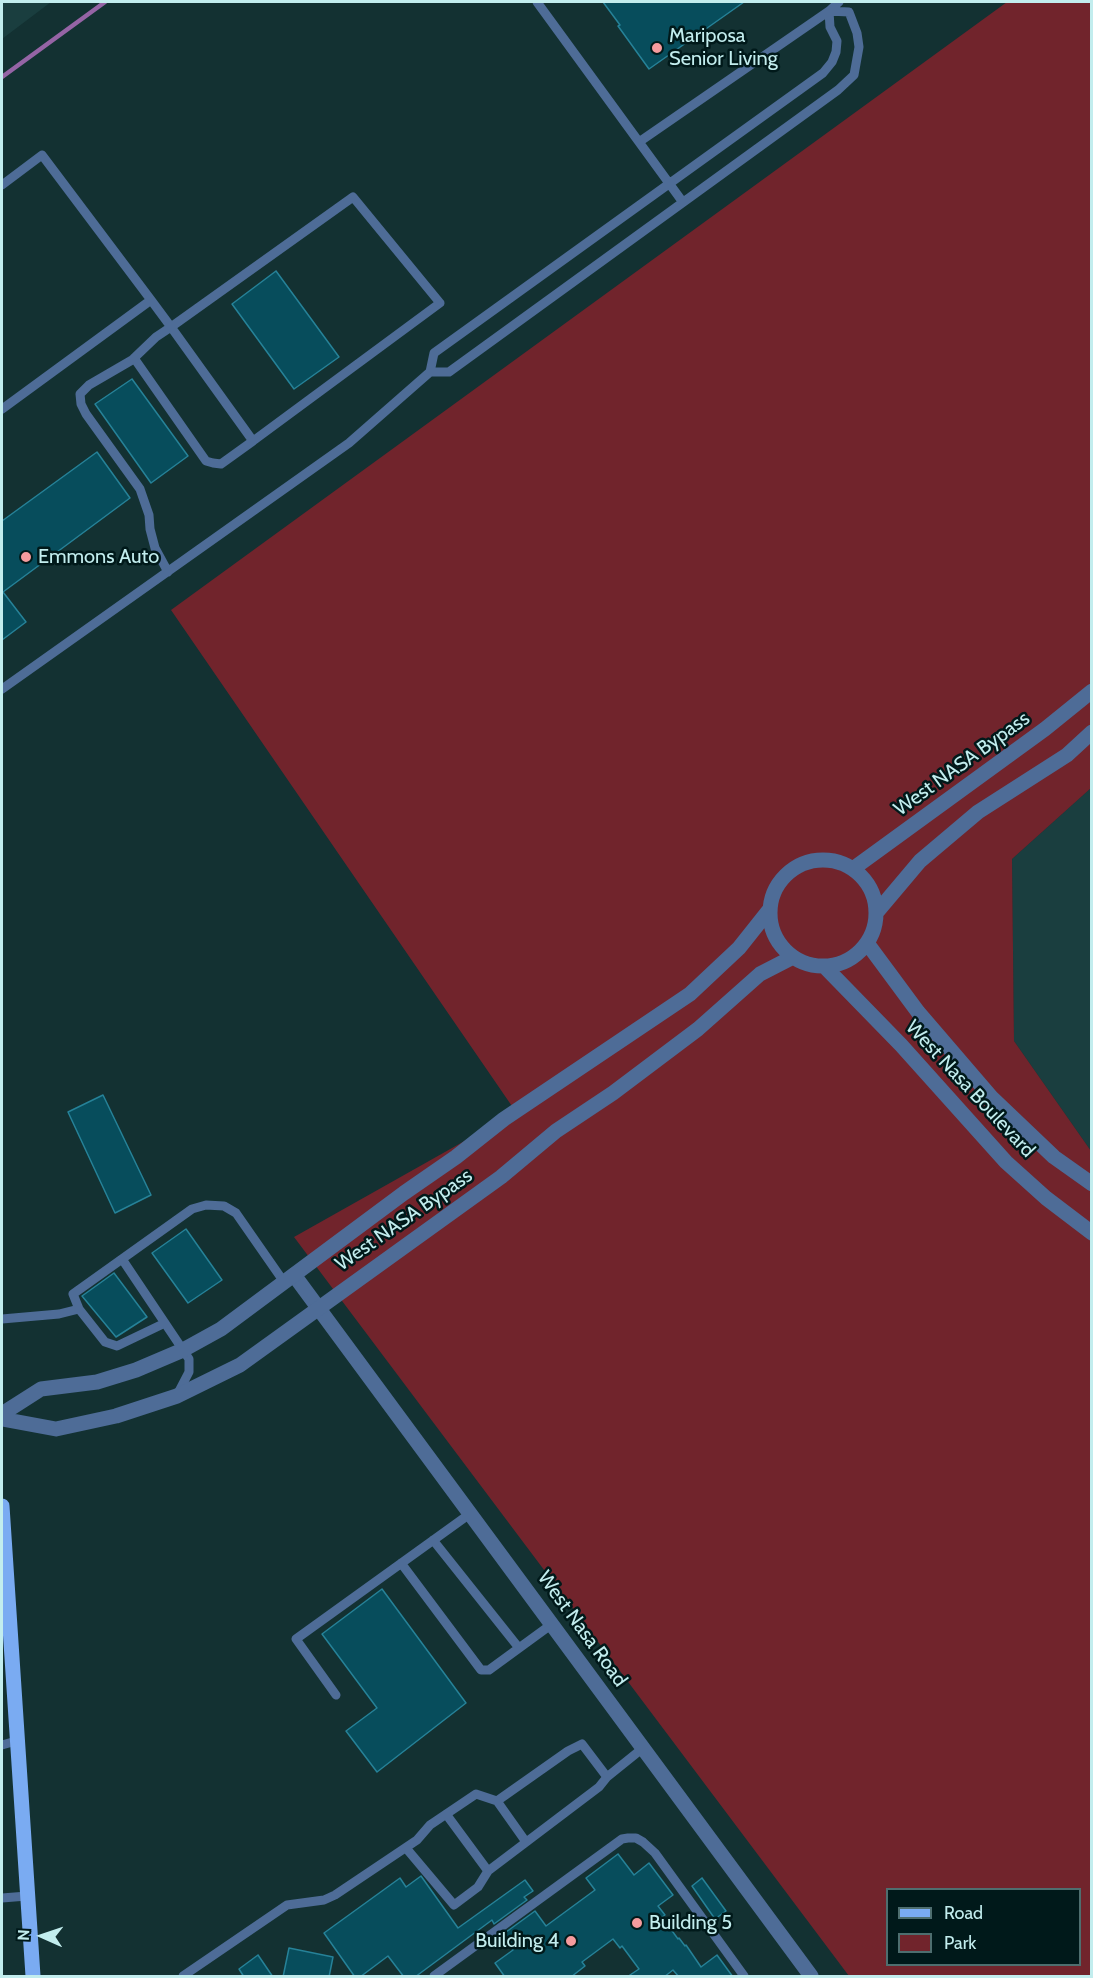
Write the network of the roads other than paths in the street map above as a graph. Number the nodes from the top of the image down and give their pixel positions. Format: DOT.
graph roads {
  1 [pos="537,2"];
  2 [pos="839,2"];
  3 [pos="829,11"];
  4 [pos="639,142"];
  5 [pos="669,184"];
  6 [pos="2,185"];
  7 [pos="682,201"];
  8 [pos="151,300"];
  9 [pos="171,327"];
  10 [pos="134,358"];
  11 [pos="430,372"];
  12 [pos="2,409"];
  13 [pos="253,441"];
  14 [pos="168,572"];
  15 [pos="2,689"];
  16 [pos="1092,690"];
  17 [pos="1092,732"];
  18 [pos="854,868"];
  19 [pos="770,909"];
  20 [pos="876,912"];
  21 [pos="867,943"];
  22 [pos="793,957"];
  23 [pos="824,966"];
  24 [pos="1092,1184"];
  25 [pos="1092,1233"];
  26 [pos="122,1259"];
  27 [pos="289,1279"];
  28 [pos="319,1306"];
  29 [pos="79,1309"];
  30 [pos="2,1319"];
  31 [pos="165,1323"];
  32 [pos="183,1350"];
  33 [pos="177,1396"];
  34 [pos="2,1414"];
  35 [pos="2,1419"];
  36 [pos="2,1506"];
  37 [pos="471,1513"];
  38 [pos="433,1540"];
  39 [pos="3,1554"];
  40 [pos="401,1563"];
  41 [pos="552,1624"];
  42 [pos="519,1648"];
  43 [pos="336,1695"];
  44 [pos="9,1743"];
  45 [pos="643,1748"];
  46 [pos="607,1777"];
  47 [pos="497,1801"];
  48 [pos="446,1814"];
  49 [pos="526,1842"];
  50 [pos="406,1848"];
  51 [pos="488,1871"];
  52 [pos="27,1896"];
  53 [pos="2,1898"];
  54 [pos="33,1977"];
  55 [pos="183,1977"];
  56 [pos="434,1977"];
  57 [pos="744,1977"];
  58 [pos="811,1977"];
  1 -- 4 [label="lane"];
  2 -- 3 [label="lane"];
  3 -- 4 [label="lane"];
  3 -- 5 [label="lane"];
  3 -- 7 [label="lane"];
  4 -- 5 [label="lane"];
  5 -- 7 [label="lane"];
  5 -- 11 [label="lane"];
  6 -- 8 [label="lane"];
  7 -- 11 [label="lane"];
  8 -- 9 [label="lane"];
  8 -- 12 [label="lane"];
  9 -- 10 [label="lane"];
  9 -- 13 [label="lane"];
  9 -- 13 [label="lane"];
  10 -- 13 [label="lane"];
  10 -- 14 [label="lane"];
  11 -- 14 [label="lane"];
  14 -- 15 [label="lane"];
  16 -- 18 [label="street, West NASA Bypass"];
  17 -- 20 [label="street"];
  18 -- 19 [label="street, West NASA Bypass"];
  18 -- 20 [label="street"];
  19 -- 22 [label="street"];
  19 -- 27 [label="street, West NASA Bypass"];
  20 -- 21 [label="street"];
  21 -- 23 [label="street"];
  21 -- 24 [label="street, West Nasa Boulevard"];
  22 -- 23 [label="street"];
  22 -- 28 [label="street, West NASA Bypass"];
  23 -- 25 [label="street, West Nasa Boulevard"];
  26 -- 27 [label="lane"];
  26 -- 29 [label="lane"];
  26 -- 31 [label="lane"];
  27 -- 28 [label="street, West Nasa Road"];
  27 -- 32 [label="street, West NASA Bypass"];
  28 -- 33 [label="street, West NASA Bypass"];
  28 -- 37 [label="street, West Nasa Road"];
  29 -- 30 [label="lane"];
  29 -- 31 [label="lane"];
  31 -- 32 [label="lane"];
  32 -- 33 [label="lane"];
  32 -- 34 [label="street, West NASA Bypass"];
  33 -- 35 [label="street, West NASA Bypass"];
  36 -- 39 [label="main road"];
  37 -- 38 [label="lane"];
  37 -- 41 [label="street, West Nasa Road"];
  38 -- 40 [label="lane"];
  38 -- 42 [label="lane"];
  39 -- 44 [label="main road"];
  40 -- 42 [label="lane"];
  40 -- 43 [label="lane"];
  41 -- 42 [label="lane"];
  41 -- 45 [label="street, West Nasa Road"];
  44 -- 52 [label="main road"];
  45 -- 46 [label="lane"];
  45 -- 58 [label="street, West Nasa Road"];
  46 -- 47 [label="lane"];
  46 -- 49 [label="lane"];
  47 -- 48 [label="lane"];
  47 -- 49 [label="lane"];
  48 -- 50 [label="lane"];
  48 -- 51 [label="lane"];
  49 -- 51 [label="lane"];
  50 -- 51 [label="lane"];
  50 -- 55 [label="lane"];
  52 -- 53 [label="lane"];
  52 -- 54 [label="main road"];
  56 -- 57 [label="lane"];
}
